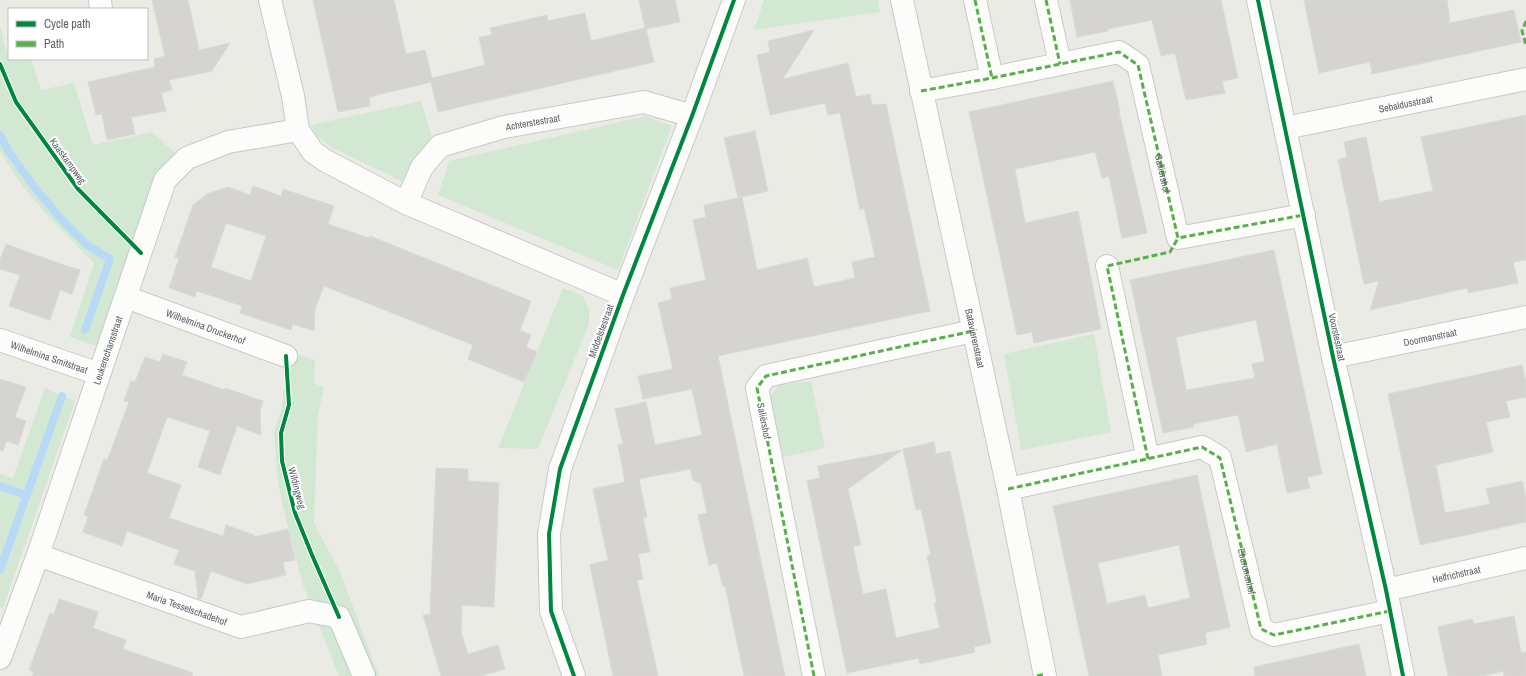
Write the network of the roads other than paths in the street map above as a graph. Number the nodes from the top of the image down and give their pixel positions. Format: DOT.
graph roads {
  1 [pos="270,0"];
  2 [pos="734,0"];
  3 [pos="902,0"];
  4 [pos="975,0"];
  5 [pos="1046,0"];
  6 [pos="1258,0"];
  7 [pos="1060,64"];
  8 [pos="992,78"];
  9 [pos="1526,79"];
  10 [pos="921,91"];
  11 [pos="692,116"];
  12 [pos="1285,128"];
  13 [pos="298,130"];
  14 [pos="406,203"];
  15 [pos="1304,215"];
  16 [pos="1107,266"];
  17 [pos="623,295"];
  18 [pos="126,297"];
  19 [pos="1526,317"];
  20 [pos="973,331"];
  21 [pos="0,340"];
  22 [pos="286,356"];
  23 [pos="1333,357"];
  24 [pos="99,374"];
  25 [pos="1148,459"];
  26 [pos="1008,489"];
  27 [pos="38,555"];
  28 [pos="1526,558"];
  29 [pos="1388,601"];
  30 [pos="2,644"];
  31 [pos="1042,675"];
  32 [pos="364,676"];
  33 [pos="574,676"];
  34 [pos="814,676"];
  35 [pos="1403,676"];
  1 -- 13 [label="street"];
  2 -- 11 [label="street, Middelstestraat"];
  3 -- 10 [label="street, Batavierenstraat"];
  4 -- 8 [label="street"];
  5 -- 7 [label="street"];
  6 -- 12 [label="street, Voorstestraat"];
  7 -- 8 [label="street, Galliërshof"];
  7 -- 15 [label="street, Galliërshof"];
  8 -- 10 [label="street, Galliërshof"];
  9 -- 12 [label="street, Sebaldusstraat"];
  10 -- 20 [label="street, Batavierenstraat"];
  11 -- 14 [label="street, Achterstestraat"];
  11 -- 17 [label="street, Middelstestraat"];
  12 -- 15 [label="street, Voorstestraat"];
  13 -- 14 [label="street"];
  13 -- 18 [label="street, Leukerschansstraat"];
  14 -- 17 [label="street"];
  15 -- 23 [label="street, Voorstestraat"];
  16 -- 25 [label="street"];
  17 -- 33 [label="street, Middelstestraat"];
  18 -- 22 [label="street, Wilhelmina Druckerhof"];
  18 -- 24 [label="street, Leukerschansstraat"];
  19 -- 23 [label="street, Doormanstraat"];
  20 -- 26 [label="street, Batavierenstraat"];
  20 -- 34 [label="street, Saliërshof"];
  21 -- 24 [label="street, Wilhelmina Smitstraat"];
  23 -- 29 [label="street, Voorstestraat"];
  24 -- 27 [label="street, Leukerschansstraat"];
  25 -- 26 [label="street, Eburonenhof"];
  25 -- 29 [label="street, Eburonenhof"];
  26 -- 31 [label="street, Batavierenstraat"];
  27 -- 30 [label="street, Leukerschansstraat"];
  27 -- 32 [label="street, Maria Tesselschadehof"];
  28 -- 29 [label="street, Helfrichstraat"];
  29 -- 35 [label="street, Voorstestraat"];
}
